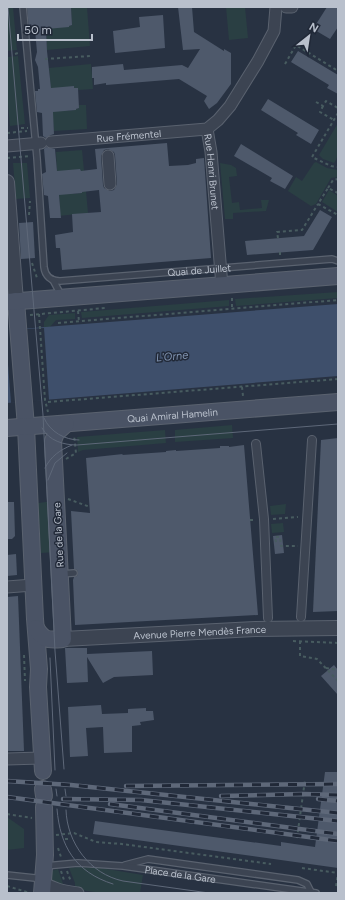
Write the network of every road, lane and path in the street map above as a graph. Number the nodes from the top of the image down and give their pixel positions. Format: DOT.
graph roads {
  1 [pos="23,7"];
  2 [pos="276,7"];
  3 [pos="286,7"];
  4 [pos="292,7"];
  5 [pos="15,54"];
  6 [pos="18,54"];
  7 [pos="90,56"];
  8 [pos="45,59"];
  9 [pos="285,64"];
  10 [pos="338,71"];
  11 [pos="316,102"];
  12 [pos="323,106"];
  13 [pos="338,108"];
  14 [pos="338,113"];
  15 [pos="337,117"];
  16 [pos="334,120"];
  17 [pos="207,129"];
  18 [pos="22,132"];
  19 [pos="7,133"];
  20 [pos="43,143"];
  21 [pos="7,146"];
  22 [pos="106,147"];
  23 [pos="24,156"];
  24 [pos="7,158"];
  25 [pos="338,167"];
  26 [pos="338,179"];
  27 [pos="7,182"];
  28 [pos="110,184"];
  29 [pos="328,188"];
  30 [pos="338,193"];
  31 [pos="30,201"];
  32 [pos="318,204"];
  33 [pos="28,215"];
  34 [pos="338,216"];
  35 [pos="278,238"];
  36 [pos="338,261"];
  37 [pos="32,262"];
  38 [pos="220,268"];
  39 [pos="338,276"];
  40 [pos="37,278"];
  41 [pos="53,280"];
  42 [pos="222,286"];
  43 [pos="232,298"];
  44 [pos="338,300"];
  45 [pos="12,301"];
  46 [pos="61,305"];
  47 [pos="232,309"];
  48 [pos="78,311"];
  49 [pos="39,314"];
  50 [pos="26,315"];
  51 [pos="79,322"];
  52 [pos="58,323"];
  53 [pos="338,379"];
  54 [pos="242,387"];
  55 [pos="243,396"];
  56 [pos="47,401"];
  57 [pos="338,402"];
  58 [pos="48,412"];
  59 [pos="26,427"];
  60 [pos="7,428"];
  61 [pos="70,430"];
  62 [pos="312,440"];
  63 [pos="256,444"];
  64 [pos="71,457"];
  65 [pos="67,498"];
  66 [pos="90,507"];
  67 [pos="307,516"];
  68 [pos="264,519"];
  69 [pos="250,520"];
  70 [pos="276,542"];
  71 [pos="305,545"];
  72 [pos="33,586"];
  73 [pos="7,588"];
  74 [pos="268,618"];
  75 [pos="301,622"];
  76 [pos="36,628"];
  77 [pos="338,628"];
  78 [pos="56,640"];
  79 [pos="310,642"];
  80 [pos="338,643"];
  81 [pos="35,655"];
  82 [pos="326,668"];
  83 [pos="338,670"];
  84 [pos="337,680"];
  85 [pos="7,759"];
  86 [pos="42,765"];
  87 [pos="305,780"];
  88 [pos="41,802"];
  89 [pos="7,814"];
  90 [pos="53,835"];
  91 [pos="297,838"];
  92 [pos="65,839"];
  93 [pos="70,839"];
  94 [pos="271,864"];
  95 [pos="123,866"];
  96 [pos="52,867"];
  97 [pos="66,868"];
  98 [pos="302,868"];
  99 [pos="338,873"];
  100 [pos="7,875"];
  101 [pos="7,886"];
  102 [pos="66,886"];
  103 [pos="336,886"];
  104 [pos="38,889"];
  105 [pos="75,890"];
  106 [pos="313,893"];
  1 -- 20 [label="lane"];
  2 -- 17 [label="street, Rue Henri Brunet"];
  3 -- 4 [label="street"];
  5 -- 6 [label="path"];
  7 -- 8 [label="path"];
  9 -- 10 [label="path"];
  11 -- 12 [label="path"];
  12 -- 13 [label="path"];
  12 -- 16 [label="path"];
  14 -- 15 [label="path"];
  15 -- 16 [label="path"];
  16 -- 25 [label="path"];
  17 -- 22 [label="street, Rue Frémentel"];
  17 -- 38 [label="street, Rue Henri Brunet"];
  18 -- 19 [label="path"];
  20 -- 21 [label="street, Rue Frémentel"];
  20 -- 22 [label="street, Rue Frémentel"];
  20 -- 41 [label="lane"];
  22 -- 28 [label="street"];
  23 -- 24 [label="path"];
  26 -- 29 [label="path"];
  27 -- 45 [label="street"];
  29 -- 30 [label="path"];
  29 -- 32 [label="path"];
  31 -- 33 [label="path"];
  32 -- 34 [label="path"];
  32 -- 35 [label="path"];
  36 -- 38 [label="lane, Quai de Juillet"];
  37 -- 40 [label="path"];
  38 -- 41 [label="lane, Quai de Juillet"];
  38 -- 42 [label="street, Rue Henri Brunet"];
  39 -- 42 [label="main road, Quai de Juillet"];
  41 -- 46 [label="lane"];
  42 -- 46 [label="main road, Quai de Juillet"];
  43 -- 47 [label="path"];
  44 -- 47 [label="path"];
  45 -- 46 [label="main road, Quai de Juillet"];
  45 -- 59 [label="main road"];
  46 -- 49 [label="path"];
  47 -- 51 [label="path"];
  48 -- 51 [label="path"];
  49 -- 50 [label="path"];
  49 -- 56 [label="path"];
  51 -- 52 [label="path"];
  53 -- 54 [label="path"];
  54 -- 55 [label="path"];
  54 -- 56 [label="path"];
  56 -- 58 [label="path"];
  57 -- 61 [label="main road, Quai Amiral Hamelin"];
  59 -- 60 [label="main road, Quai Amiral Hamelin"];
  59 -- 61 [label="main road, Quai Amiral Hamelin"];
  59 -- 72 [label="main road"];
  61 -- 64 [label="path"];
  61 -- 78 [label="main road, Rue de la Gare"];
  62 -- 67 [label="street"];
  63 -- 68 [label="street"];
  65 -- 66 [label="path"];
  67 -- 68 [label="path"];
  67 -- 71 [label="street"];
  68 -- 69 [label="path"];
  68 -- 74 [label="street"];
  70 -- 71 [label="path"];
  71 -- 75 [label="street"];
  72 -- 73 [label="street"];
  72 -- 76 [label="main road"];
  75 -- 77 [label="street, Avenue Pierre Mendès France"];
  75 -- 78 [label="street, Avenue Pierre Mendès France"];
  75 -- 82 [label="path"];
  76 -- 78 [label="main road"];
  76 -- 81 [label="main road"];
  78 -- 81 [label="main road"];
  79 -- 80 [label="path"];
  81 -- 86 [label="main road"];
  82 -- 83 [label="path"];
  82 -- 84 [label="path"];
  85 -- 86 [label="street"];
  87 -- 91 [label="path"];
  88 -- 89 [label="path"];
  88 -- 96 [label="main road"];
  90 -- 94 [label="path"];
  92 -- 93 [label="path"];
  95 -- 96 [label="lane, Place de la Gare"];
  95 -- 106 [label="lane, Place de la Gare"];
  95 -- 106 [label="lane"];
  96 -- 102 [label="path"];
  96 -- 104 [label="main road"];
  97 -- 105 [label="path"];
  98 -- 99 [label="path"];
  99 -- 103 [label="path"];
  100 -- 104 [label="lane"];
  101 -- 104 [label="path"];
  104 -- 105 [label="street"];
}
